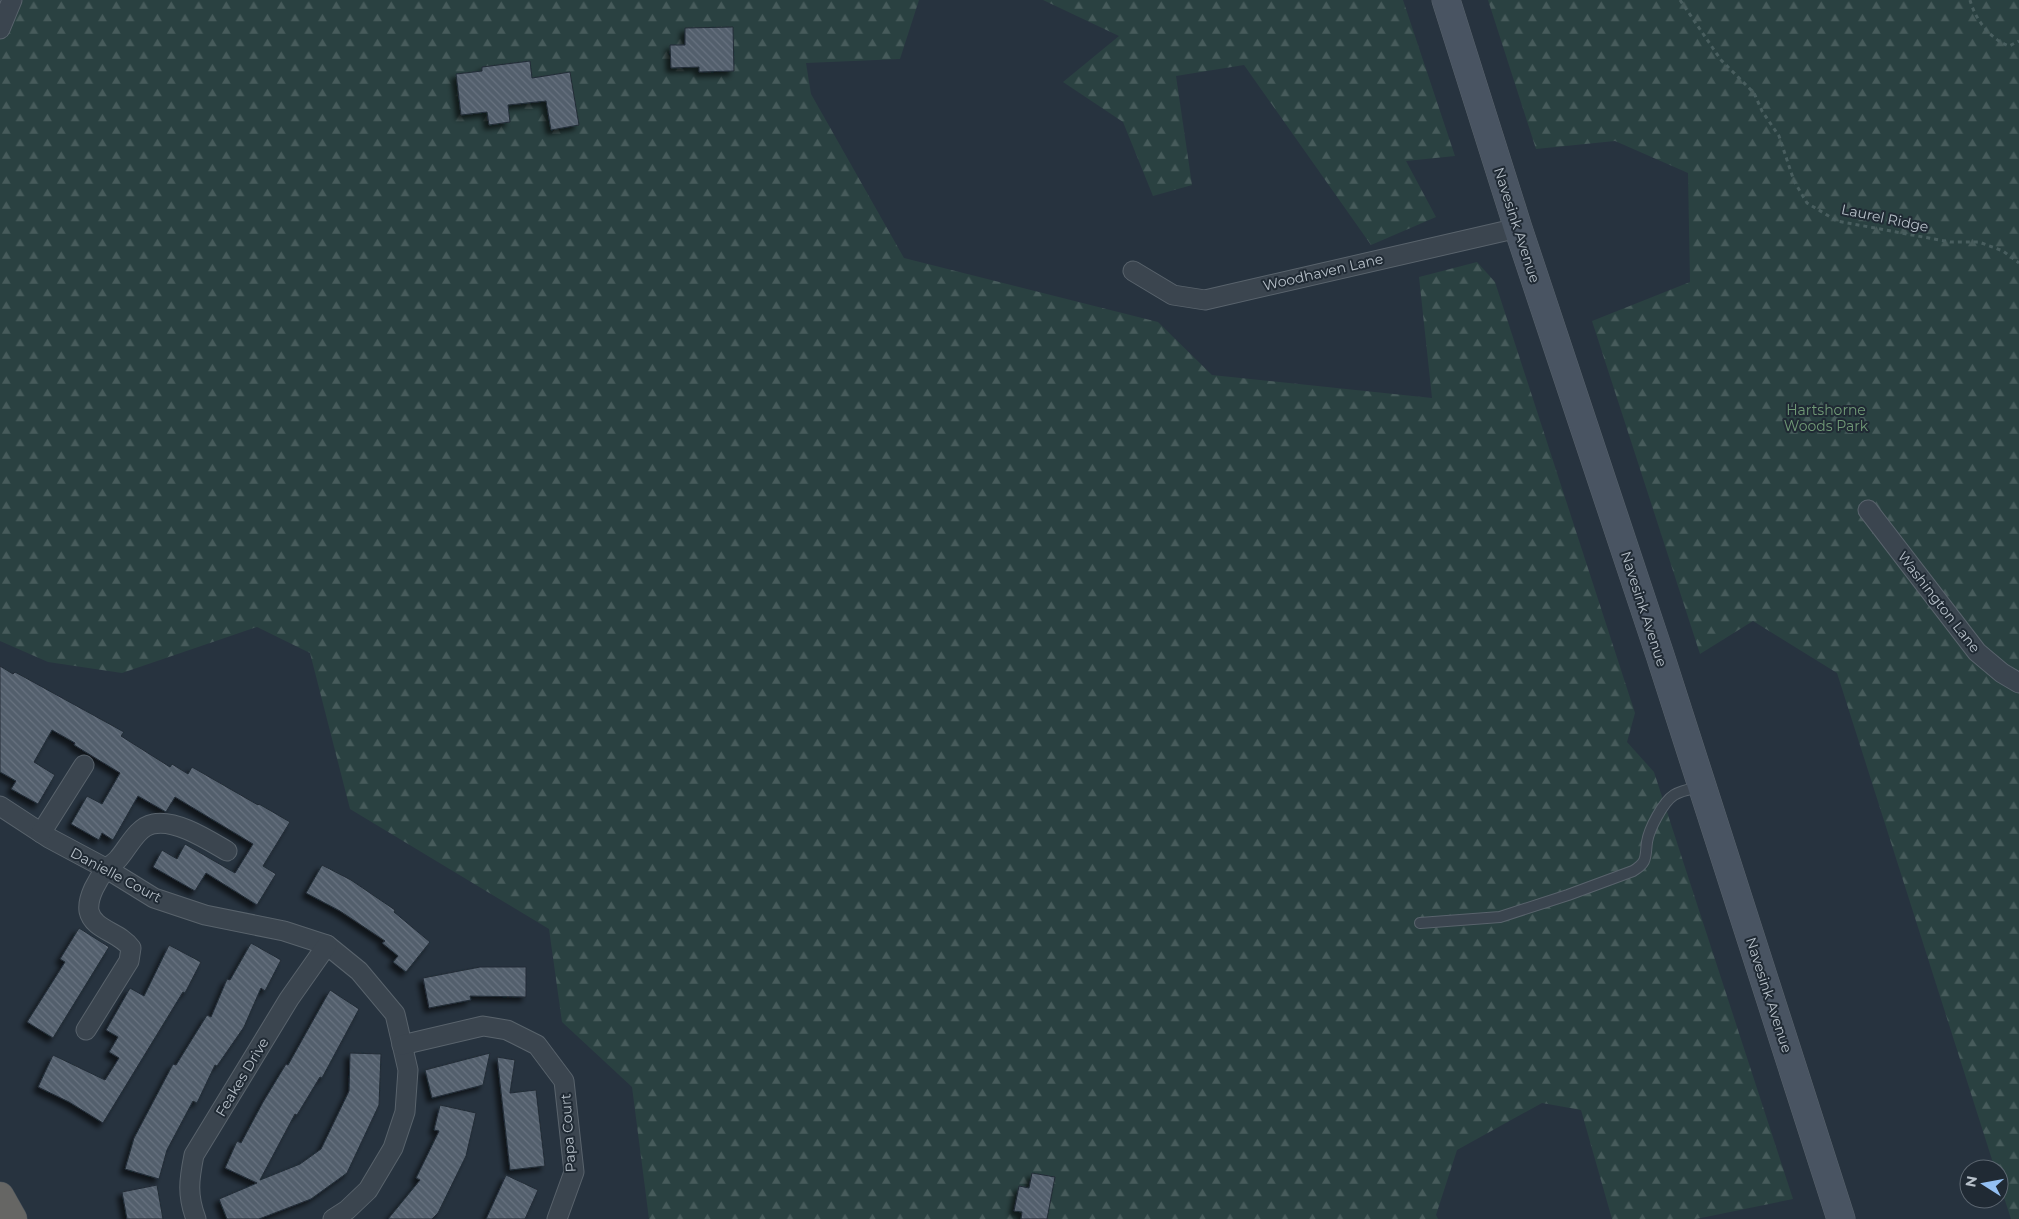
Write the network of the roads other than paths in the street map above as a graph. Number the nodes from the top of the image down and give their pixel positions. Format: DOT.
graph roads {
  1 [pos="12,0"];
  2 [pos="1446,0"];
  3 [pos="0,29"];
  4 [pos="1518,228"];
  5 [pos="1134,271"];
  6 [pos="1868,510"];
  7 [pos="2019,683"];
  8 [pos="84,765"];
  9 [pos="1701,786"];
  10 [pos="0,806"];
  11 [pos="41,834"];
  12 [pos="227,851"];
  13 [pos="107,869"];
  14 [pos="1420,923"];
  15 [pos="327,945"];
  16 [pos="86,1030"];
  17 [pos="402,1045"];
  18 [pos="0,1196"];
  19 [pos="13,1219"];
  20 [pos="196,1219"];
  21 [pos="333,1219"];
  22 [pos="557,1219"];
  23 [pos="1841,1219"];
  1 -- 3 [label="street"];
  2 -- 4 [label="main road, Navesink Avenue"];
  4 -- 5 [label="street, Woodhaven Lane"];
  4 -- 9 [label="main road, Navesink Avenue"];
  6 -- 7 [label="street, Washington Lane"];
  8 -- 11 [label="street"];
  9 -- 14 [label="lane"];
  9 -- 23 [label="main road, Navesink Avenue"];
  10 -- 11 [label="street, Danielle Court"];
  11 -- 13 [label="street, Danielle Court"];
  12 -- 13 [label="street"];
  13 -- 15 [label="street, Danielle Court"];
  13 -- 16 [label="street"];
  15 -- 17 [label="street"];
  15 -- 20 [label="street, Feakes Drive"];
  17 -- 21 [label="street"];
  17 -- 22 [label="street, Papa Court"];
  18 -- 19 [label="highway"];
}
